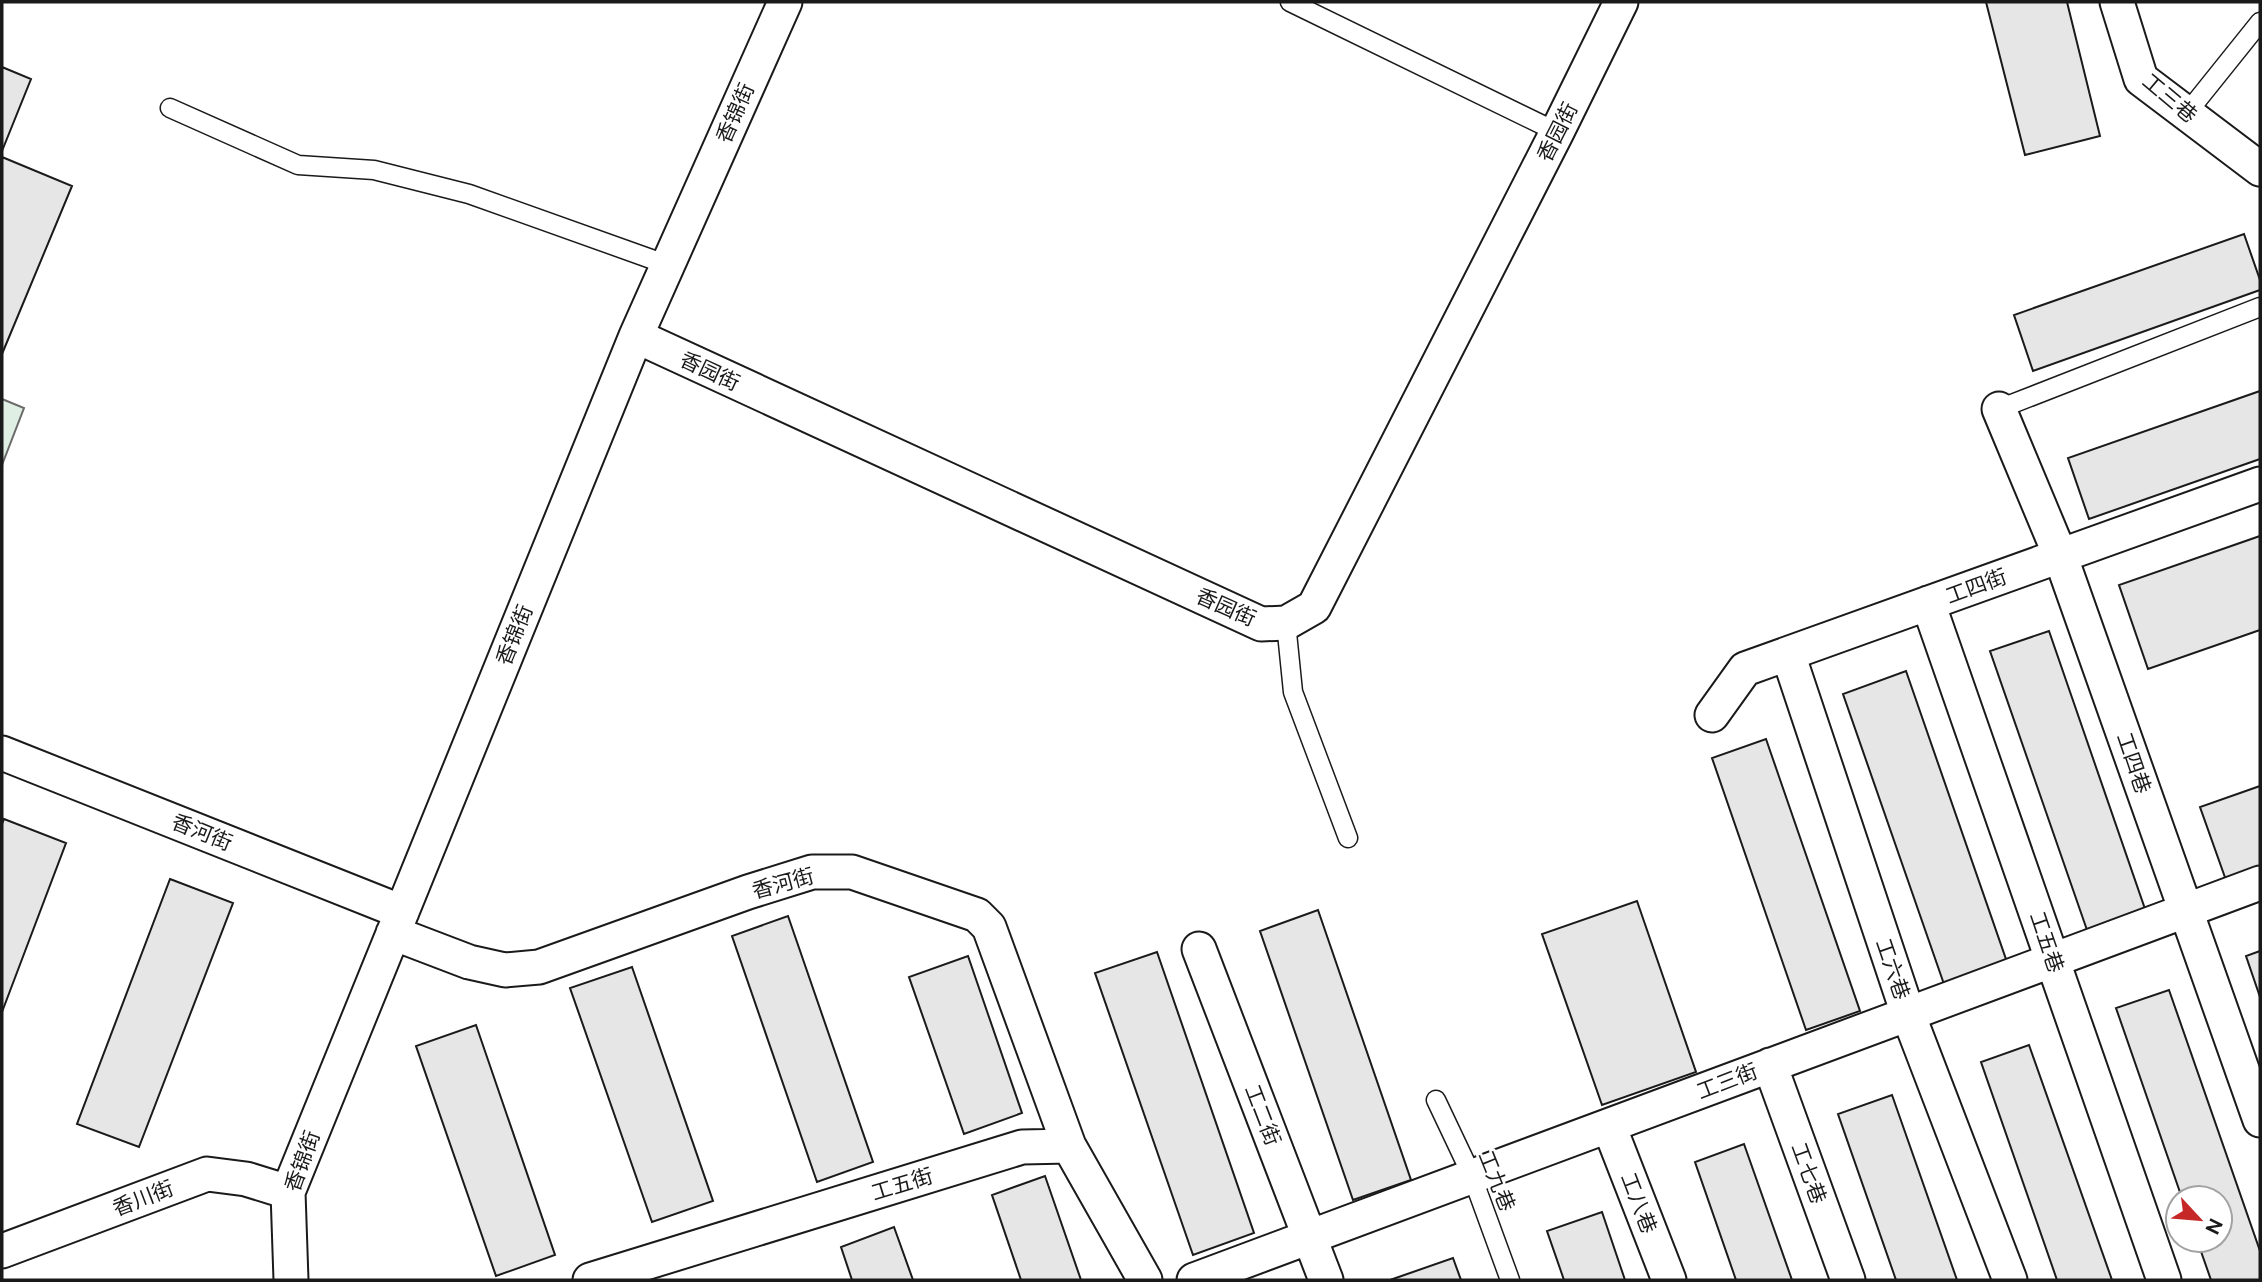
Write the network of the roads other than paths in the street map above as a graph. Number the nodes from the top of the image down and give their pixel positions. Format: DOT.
graph roads {
  1 [pos="785,2"];
  2 [pos="1290,2"];
  3 [pos="1621,2"];
  4 [pos="2117,2"];
  5 [pos="2260,22"];
  6 [pos="170,108"];
  7 [pos="2187,113"];
  8 [pos="1557,132"];
  9 [pos="2260,169"];
  10 [pos="668,265"];
  11 [pos="2260,307"];
  12 [pos="636,336"];
  13 [pos="1999,408"];
  14 [pos="2260,484"];
  15 [pos="2060,555"];
  16 [pos="1928,603"];
  17 [pos="1286,623"];
  18 [pos="1787,654"];
  19 [pos="1712,715"];
  20 [pos="2,753"];
  21 [pos="1348,838"];
  22 [pos="2260,883"];
  23 [pos="2186,910"];
  24 [pos="398,922"];
  25 [pos="1199,949"];
  26 [pos="2053,960"];
  27 [pos="1908,1014"];
  28 [pos="1770,1065"];
  29 [pos="1436,1100"];
  30 [pos="2260,1120"];
  31 [pos="1609,1126"];
  32 [pos="1069,1146"];
  33 [pos="1472,1176"];
  34 [pos="288,1192"];
  35 [pos="1310,1237"];
  36 [pos="2,1251"];
  37 [pos="290,1280"];
  38 [pos="590,1280"];
  39 [pos="1146,1280"];
  40 [pos="1194,1280"];
  41 [pos="1326,1280"];
  42 [pos="1510,1280"];
  43 [pos="1669,1280"];
  44 [pos="1848,1280"];
  45 [pos="2010,1280"];
  46 [pos="2164,1280"];
  1 -- 10 [label="street, 香锦街"];
  2 -- 8 [label="lane"];
  3 -- 8 [label="street, 香园街"];
  4 -- 7 [label="street, 工三巷"];
  5 -- 7 [label="lane"];
  6 -- 10 [label="lane"];
  7 -- 9 [label="street, 工三巷"];
  8 -- 17 [label="street, 香园街"];
  10 -- 12 [label="street, 香锦街"];
  11 -- 13 [label="lane"];
  12 -- 17 [label="street, 香园街"];
  12 -- 24 [label="street, 香锦街"];
  13 -- 15 [label="street, 工四巷"];
  14 -- 15 [label="street, 工四街"];
  15 -- 16 [label="street, 工四街"];
  15 -- 23 [label="street, 工四巷"];
  16 -- 18 [label="street, 工四街"];
  16 -- 26 [label="street, 工五巷"];
  17 -- 21 [label="lane"];
  18 -- 19 [label="street, 工四街"];
  18 -- 27 [label="street, 工六巷"];
  20 -- 24 [label="street, 香河街"];
  22 -- 23 [label="street, 工三街"];
  23 -- 26 [label="street, 工三街"];
  23 -- 30 [label="street, 工四巷"];
  24 -- 32 [label="street, 香河街"];
  24 -- 34 [label="street, 香锦街"];
  25 -- 35 [label="street, 工二街"];
  26 -- 27 [label="street, 工三街"];
  26 -- 46 [label="street, 工五巷"];
  27 -- 28 [label="street, 工三街"];
  27 -- 45 [label="street, 工六巷"];
  28 -- 31 [label="street, 工三街"];
  28 -- 44 [label="street, 工七巷"];
  29 -- 33 [label="lane, 工九巷"];
  31 -- 33 [label="street, 工三街"];
  31 -- 43 [label="street, 工八巷"];
  32 -- 38 [label="street, 工五街"];
  32 -- 39 [label="street"];
  33 -- 35 [label="street, 工三街"];
  33 -- 42 [label="lane, 工九巷"];
  34 -- 36 [label="street, 香川街"];
  34 -- 37 [label="street, 香锦街"];
  35 -- 40 [label="street, 工三街"];
  35 -- 41 [label="street, 工二街"];
}
